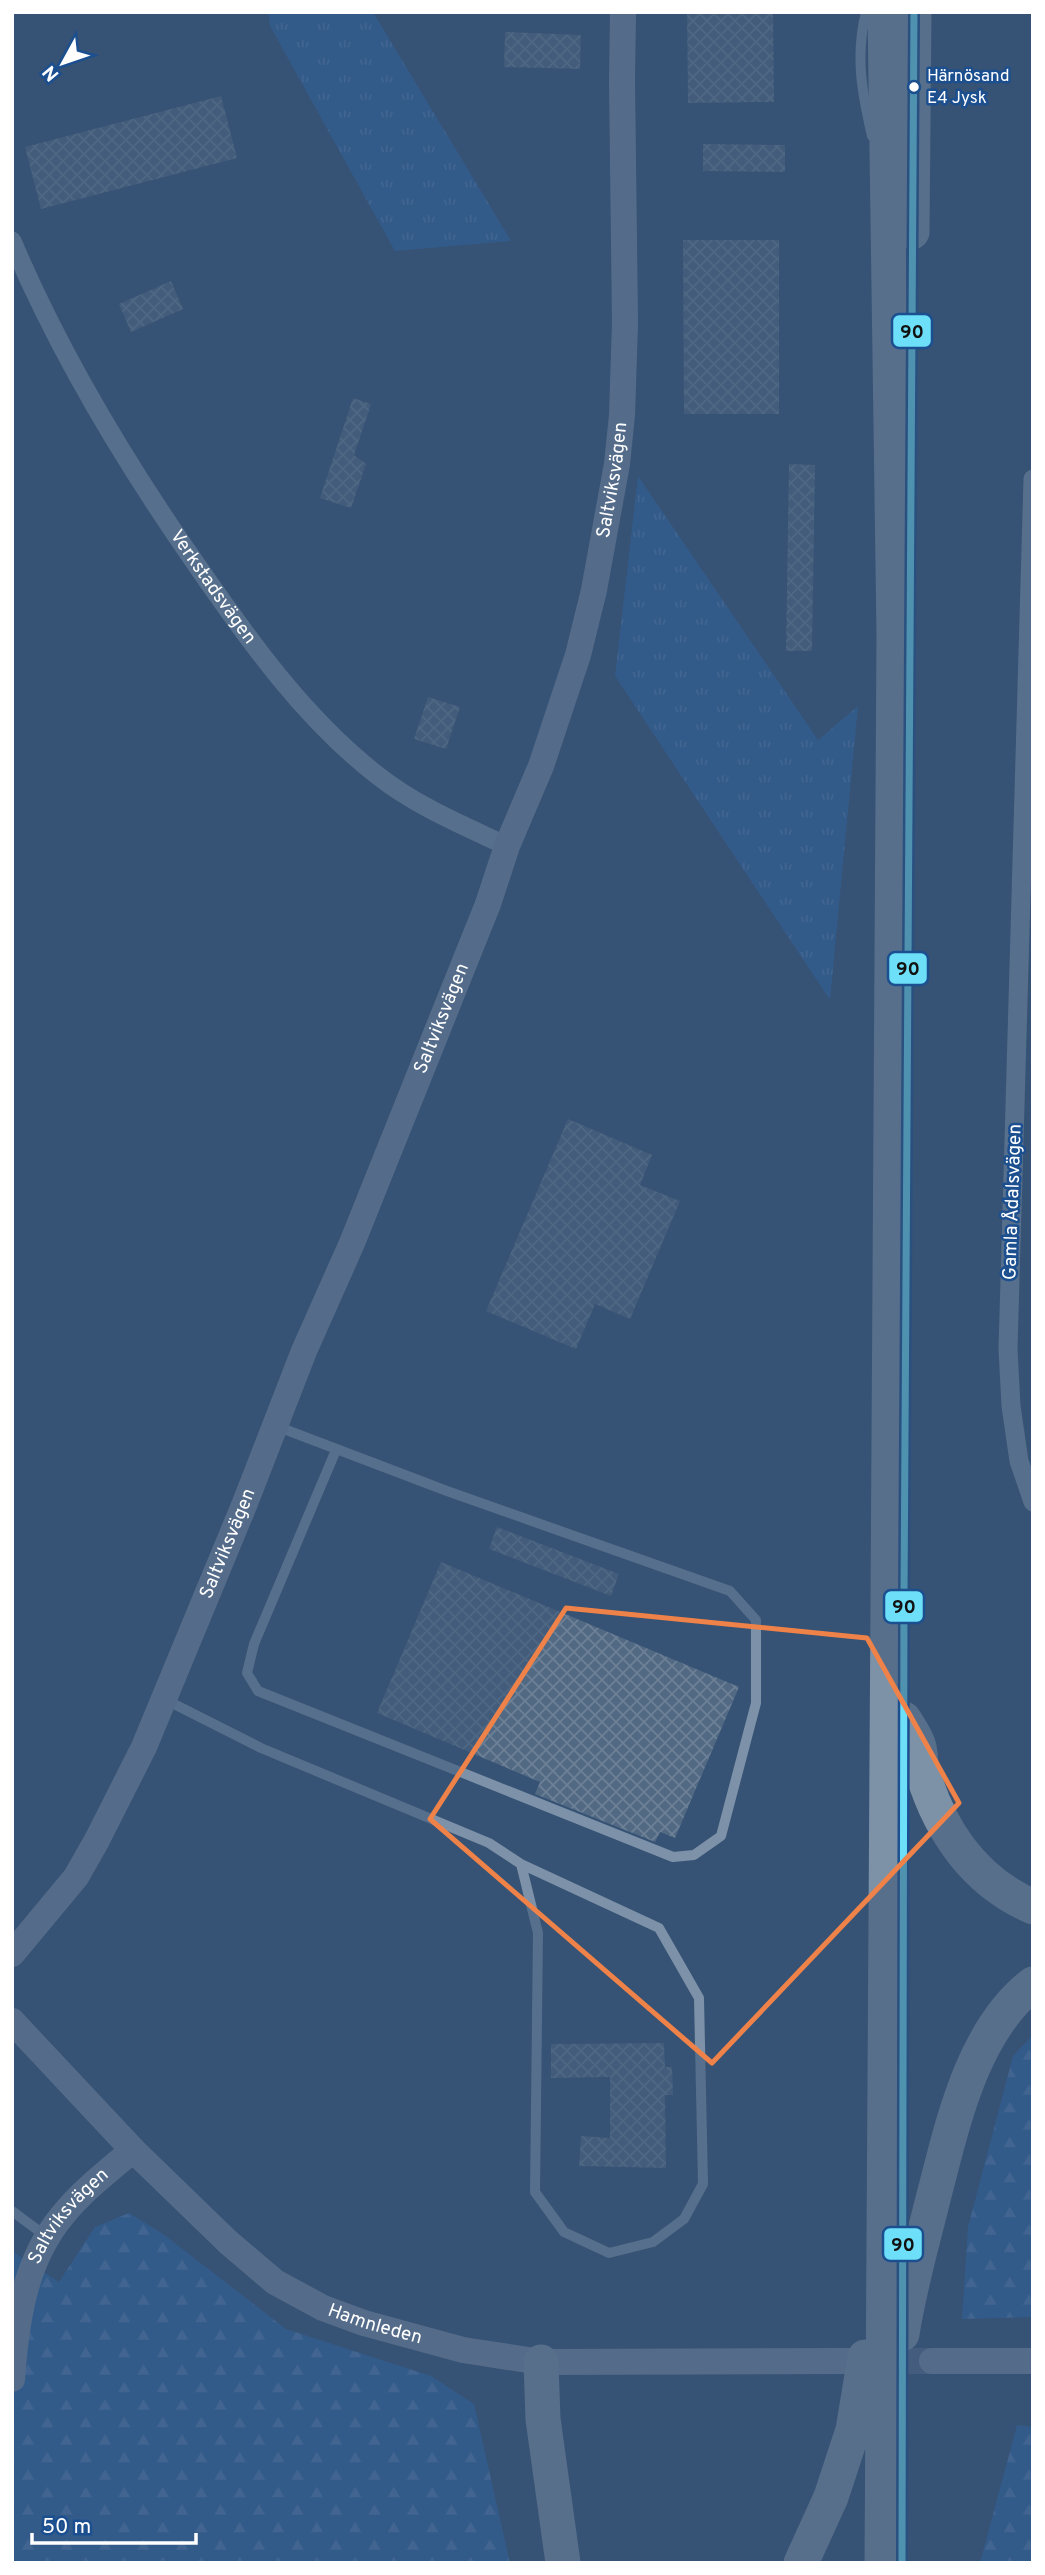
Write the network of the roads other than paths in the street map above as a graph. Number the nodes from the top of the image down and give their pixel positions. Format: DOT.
graph roads {
  1 [pos="623,12"];
  2 [pos="866,12"];
  3 [pos="886,12"];
  4 [pos="914,12"];
  5 [pos="888,176"];
  6 [pos="13,245"];
  7 [pos="1033,478"];
  8 [pos="1032,538"];
  9 [pos="507,846"];
  10 [pos="275,1425"];
  11 [pos="335,1450"];
  12 [pos="1033,1502"];
  13 [pos="164,1699"];
  14 [pos="904,1718"];
  15 [pos="521,1864"];
  16 [pos="1033,1908"];
  17 [pos="12,1954"];
  18 [pos="1033,1984"];
  19 [pos="12,2021"];
  20 [pos="133,2150"];
  21 [pos="12,2211"];
  22 [pos="48,2237"];
  23 [pos="892,2331"];
  24 [pos="851,2361"];
  25 [pos="932,2361"];
  26 [pos="1033,2361"];
  27 [pos="541,2362"];
  28 [pos="12,2379"];
  29 [pos="565,2559"];
  30 [pos="801,2563"];
  31 [pos="881,2563"];
  32 [pos="902,2563"];
  1 -- 9 [label="street, Saltviksvägen"];
  2 -- 5 [label="lane"];
  3 -- 5 [label="highway"];
  4 -- 14 [label="highway"];
  5 -- 23 [label="highway"];
  6 -- 9 [label="street, Verkstadsvägen"];
  7 -- 8 [label="street, Gamla Ådalsvägen"];
  8 -- 12 [label="street, Gamla Ådalsvägen"];
  9 -- 10 [label="street, Saltviksvägen"];
  10 -- 11 [label="lane"];
  10 -- 13 [label="street, Saltviksvägen"];
  11 -- 11 [label="lane"];
  13 -- 15 [label="lane"];
  13 -- 17 [label="street, Saltviksvägen"];
  14 -- 16 [label="highway"];
  14 -- 23 [label="highway"];
  15 -- 15 [label="lane"];
  18 -- 23 [label="highway"];
  19 -- 20 [label="street, Hamnleden"];
  20 -- 22 [label="street, Saltviksvägen"];
  20 -- 27 [label="street, Hamnleden"];
  21 -- 22 [label="lane"];
  22 -- 28 [label="street, Saltviksvägen"];
  23 -- 30 [label="highway"];
  23 -- 31 [label="highway"];
  23 -- 32 [label="highway"];
  24 -- 27 [label="street, Hamnleden"];
  25 -- 26 [label="street"];
  27 -- 29 [label="highway"];
}
